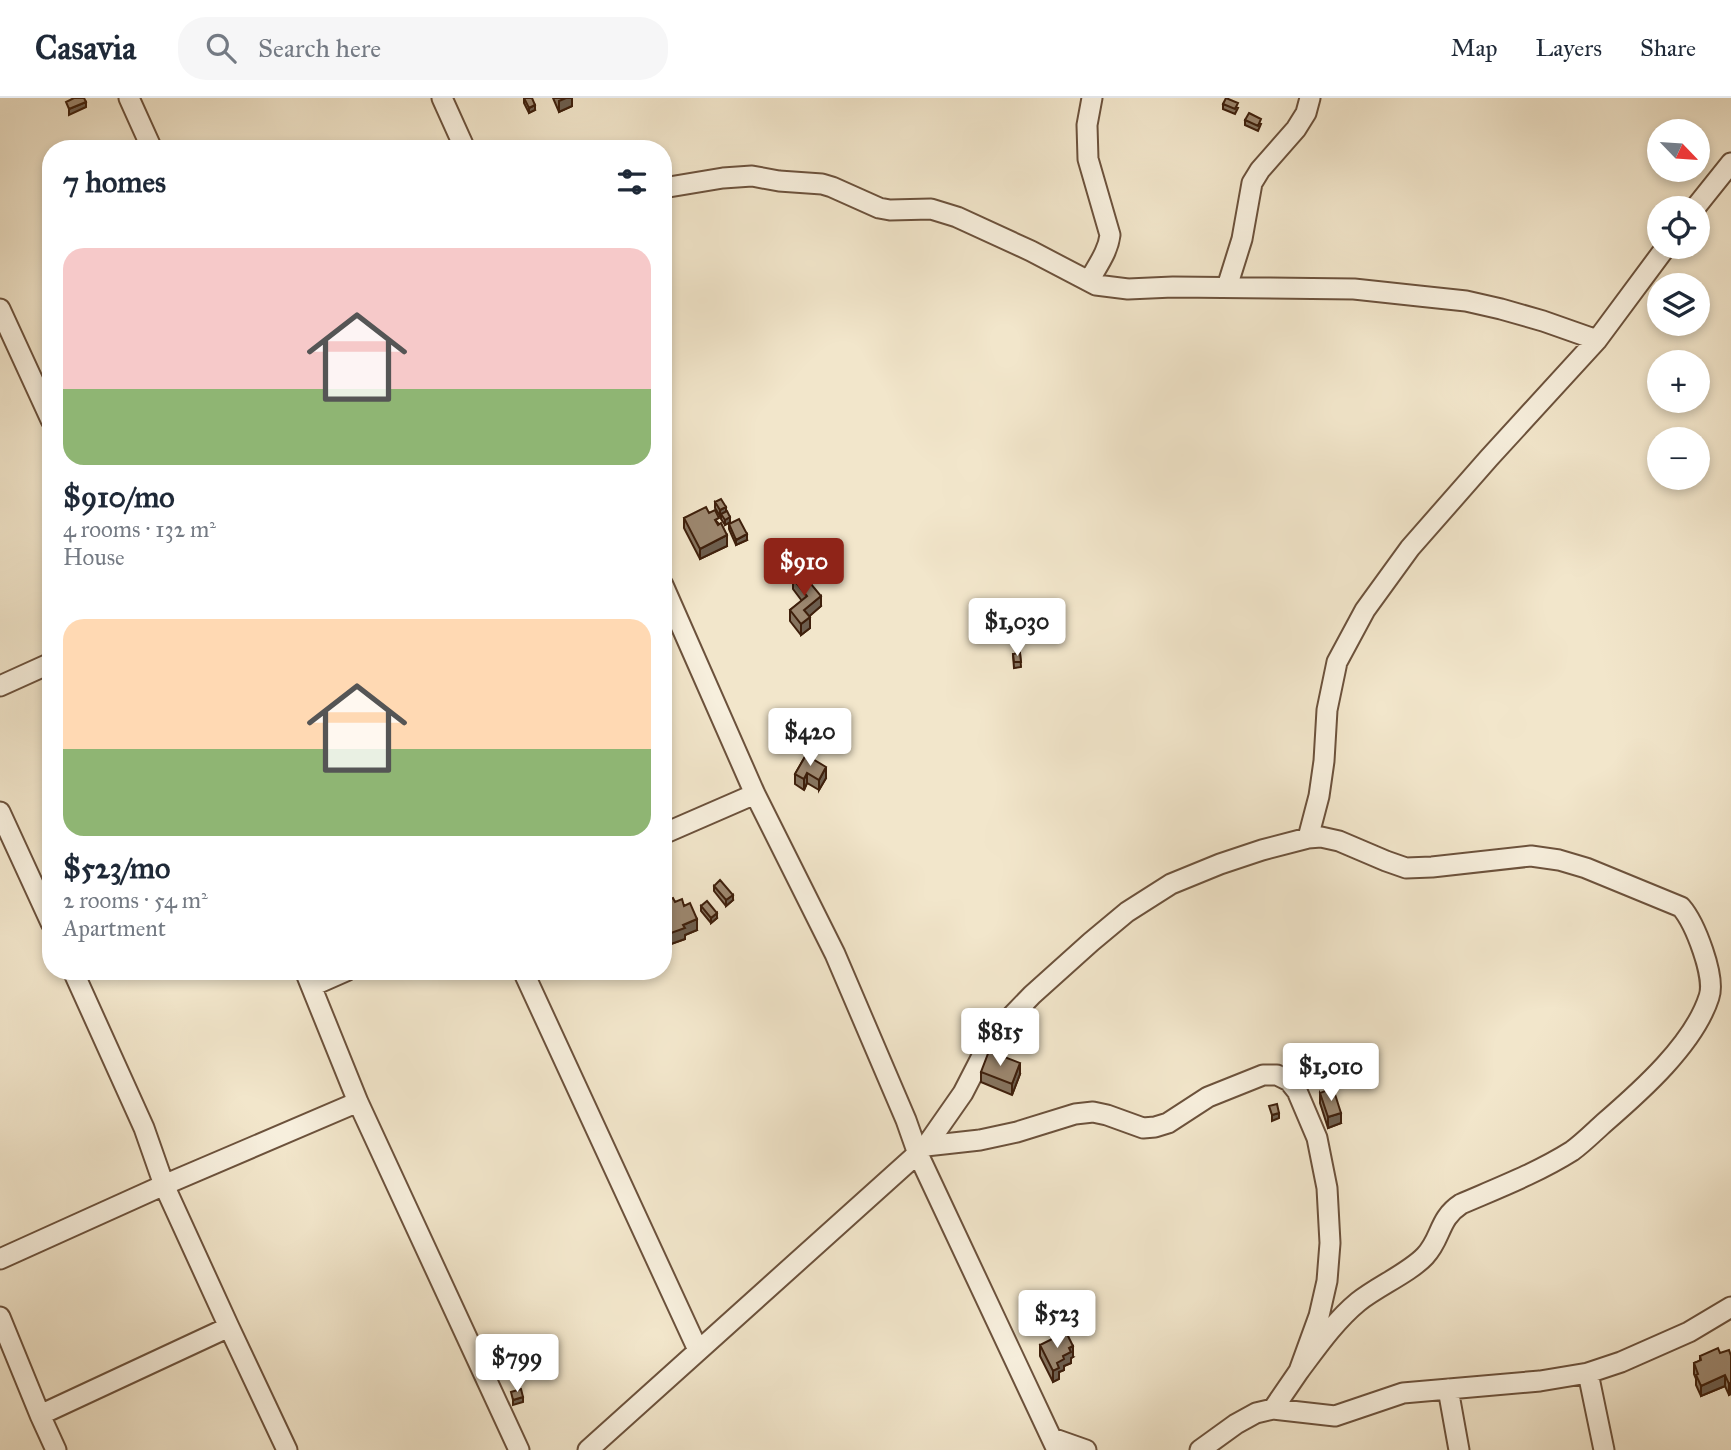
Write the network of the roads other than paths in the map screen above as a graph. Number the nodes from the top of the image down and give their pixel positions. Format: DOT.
graph roads {
  1 [pos="130,98"];
  2 [pos="442,98"];
  3 [pos="1092,98"];
  4 [pos="1310,98"];
  5 [pos="148,140"];
  6 [pos="462,140"];
  7 [pos="1731,163"];
  8 [pos="672,186"];
  9 [pos="1705,196"];
  10 [pos="1657,259"];
  11 [pos="1089,281"];
  12 [pos="1227,287"];
  13 [pos="0,309"];
  14 [pos="1597,340"];
  15 [pos="42,400"];
  16 [pos="672,605"];
  17 [pos="42,667"];
  18 [pos="0,686"];
  19 [pos="755,794"];
  20 [pos="0,812"];
  21 [pos="672,830"];
  22 [pos="1308,838"];
  23 [pos="42,903"];
  24 [pos="76,980"];
  25 [pos="310,980"];
  26 [pos="527,980"];
  27 [pos="358,1102"];
  28 [pos="922,1150"];
  29 [pos="164,1185"];
  30 [pos="0,1259"];
  31 [pos="1731,1307"];
  32 [pos="0,1317"];
  33 [pos="229,1327"];
  34 [pos="698,1350"];
  35 [pos="1299,1371"];
  36 [pos="1588,1373"];
  37 [pos="1448,1389"];
  38 [pos="1273,1409"];
  39 [pos="40,1415"];
  40 [pos="1055,1444"];
  41 [pos="56,1450"];
  42 [pos="287,1450"];
  43 [pos="519,1450"];
  44 [pos="588,1450"];
  45 [pos="1086,1450"];
  46 [pos="1200,1450"];
  47 [pos="1459,1450"];
  48 [pos="1604,1450"];
  1 -- 5 [label="street"];
  2 -- 6 [label="street"];
  3 -- 11 [label="street"];
  4 -- 12 [label="street"];
  7 -- 9 [label="street"];
  8 -- 11 [label="street"];
  10 -- 14 [label="street"];
  11 -- 12 [label="street"];
  12 -- 14 [label="street"];
  13 -- 15 [label="street"];
  14 -- 22 [label="street"];
  16 -- 19 [label="street"];
  17 -- 18 [label="street"];
  19 -- 21 [label="street"];
  19 -- 28 [label="street"];
  20 -- 23 [label="street"];
  22 -- 28 [label="street"];
  22 -- 35 [label="street"];
  24 -- 29 [label="street"];
  25 -- 27 [label="street"];
  26 -- 34 [label="street"];
  27 -- 29 [label="street"];
  27 -- 43 [label="street"];
  28 -- 34 [label="street"];
  28 -- 35 [label="street"];
  28 -- 40 [label="street"];
  29 -- 30 [label="street"];
  29 -- 33 [label="street"];
  31 -- 36 [label="street"];
  32 -- 39 [label="street"];
  33 -- 39 [label="street"];
  33 -- 42 [label="street"];
  34 -- 44 [label="street"];
  35 -- 38 [label="street"];
  36 -- 37 [label="street"];
  36 -- 48 [label="street"];
  37 -- 38 [label="street"];
  37 -- 47 [label="street"];
  38 -- 46 [label="street"];
  39 -- 41 [label="street"];
  40 -- 45 [label="street"];
}
